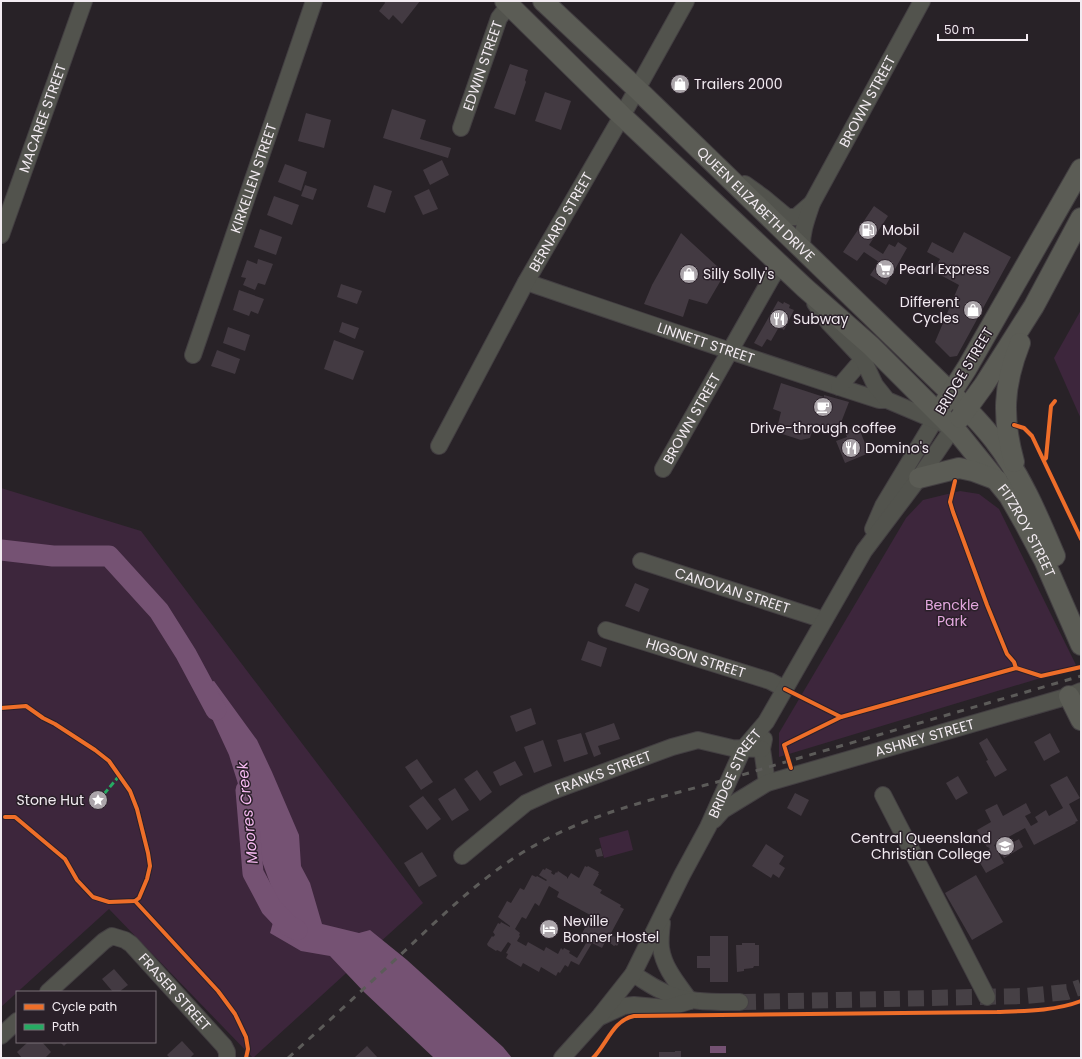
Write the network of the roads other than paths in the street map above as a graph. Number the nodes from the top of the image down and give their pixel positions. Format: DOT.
graph roads {
  1 [pos="84,1"];
  2 [pos="314,1"];
  3 [pos="543,1"];
  4 [pos="686,1"];
  5 [pos="922,1"];
  6 [pos="507,3"];
  7 [pos="637,89"];
  8 [pos="622,116"];
  9 [pos="461,128"];
  10 [pos="714,163"];
  11 [pos="1081,169"];
  12 [pos="1074,197"];
  13 [pos="812,203"];
  14 [pos="1081,218"];
  15 [pos="1,235"];
  16 [pos="1068,242"];
  17 [pos="802,250"];
  18 [pos="782,265"];
  19 [pos="526,282"];
  20 [pos="1015,285"];
  21 [pos="805,288"];
  22 [pos="1034,306"];
  23 [pos="730,350"];
  24 [pos="193,355"];
  25 [pos="863,359"];
  26 [pos="839,387"];
  27 [pos="951,393"];
  28 [pos="887,400"];
  29 [pos="966,408"];
  30 [pos="937,416"];
  31 [pos="953,428"];
  32 [pos="439,446"];
  33 [pos="664,469"];
  34 [pos="1017,473"];
  35 [pos="919,478"];
  36 [pos="997,480"];
  37 [pos="864,551"];
  38 [pos="641,561"];
  39 [pos="1081,617"];
  40 [pos="824,620"];
  41 [pos="606,630"];
  42 [pos="1081,645"];
  43 [pos="784,688"];
  44 [pos="1075,693"];
  45 [pos="1081,720"];
  46 [pos="766,722"];
  47 [pos="743,749"];
  48 [pos="762,749"];
  49 [pos="767,783"];
  50 [pos="883,795"];
  51 [pos="708,827"];
  52 [pos="462,856"];
  53 [pos="662,918"];
  54 [pos="633,974"];
  55 [pos="49,991"];
  56 [pos="987,997"];
  57 [pos="690,1001"];
  58 [pos="740,1002"];
  59 [pos="599,1017"];
  60 [pos="16,1022"];
  61 [pos="1,1036"];
  62 [pos="566,1054"];
  63 [pos="227,1058"];
  1 -- 15 [label="street, MACAREE STREET"];
  2 -- 24 [label="street, KIRKELLEN STREET"];
  3 -- 7 [label="main road, QUEEN ELIZABETH DRIVE"];
  4 -- 7 [label="street, BERNARD STREET"];
  5 -- 13 [label="street, BROWN STREET"];
  6 -- 8 [label="main road, QUEEN ELIZABETH DRIVE"];
  6 -- 9 [label="street, EDWIN STREET"];
  7 -- 8 [label="street, BERNARD STREET"];
  7 -- 10 [label="main road, QUEEN ELIZABETH DRIVE"];
  8 -- 18 [label="main road, QUEEN ELIZABETH DRIVE"];
  8 -- 19 [label="street, BERNARD STREET"];
  10 -- 13 [label="street, BROWN STREET"];
  10 -- 17 [label="main road, QUEEN ELIZABETH DRIVE"];
  11 -- 12 [label="main road, BRIDGE STREET"];
  12 -- 20 [label="main road, BRIDGE STREET"];
  13 -- 17 [label="street, BROWN STREET"];
  14 -- 16 [label="main road, BRIDGE STREET"];
  16 -- 20 [label="main road"];
  16 -- 22 [label="main road, BRIDGE STREET"];
  17 -- 27 [label="main road, QUEEN ELIZABETH DRIVE"];
  18 -- 21 [label="main road, QUEEN ELIZABETH DRIVE"];
  18 -- 23 [label="street, BROWN STREET"];
  19 -- 23 [label="street, LINNETT STREET"];
  19 -- 32 [label="street, BERNARD STREET"];
  20 -- 27 [label="main road, BRIDGE STREET"];
  21 -- 25 [label="street, QUEEN ELIZABETH DRIVE"];
  21 -- 30 [label="main road, QUEEN ELIZABETH DRIVE"];
  22 -- 29 [label="main road, BRIDGE STREET"];
  22 -- 34 [label="main road"];
  23 -- 26 [label="street, LINNETT STREET"];
  23 -- 33 [label="street, BROWN STREET"];
  25 -- 26 [label="street"];
  25 -- 28 [label="street, QUEEN ELIZABETH DRIVE"];
  26 -- 28 [label="street, LINNETT STREET"];
  27 -- 29 [label="main road, QUEEN ELIZABETH DRIVE"];
  27 -- 30 [label="main road, BRIDGE STREET"];
  28 -- 30 [label="street, QUEEN ELIZABETH DRIVE"];
  29 -- 31 [label="main road, BRIDGE STREET"];
  29 -- 34 [label="main road, FITZROY STREET"];
  30 -- 31 [label="main road, QUEEN ELIZABETH DRIVE"];
  30 -- 37 [label="street, BRIDGE STREET"];
  31 -- 35 [label="street, BRIDGE STREET"];
  31 -- 36 [label="main road, FITZROY STREET"];
  34 -- 39 [label="main road, FITZROY STREET"];
  35 -- 36 [label="main road"];
  35 -- 37 [label="street, BRIDGE STREET"];
  36 -- 42 [label="main road, FITZROY STREET"];
  37 -- 40 [label="street, BRIDGE STREET"];
  38 -- 40 [label="street, CANOVAN STREET"];
  40 -- 43 [label="street, BRIDGE STREET"];
  41 -- 43 [label="street, HIGSON STREET"];
  43 -- 46 [label="street, BRIDGE STREET"];
  44 -- 45 [label="main road"];
  44 -- 49 [label="street, ASHNEY STREET"];
  46 -- 47 [label="street, BRIDGE STREET"];
  46 -- 48 [label="street, BRIDGE STREET"];
  47 -- 48 [label="street, FRANKS STREET"];
  47 -- 51 [label="street, BRIDGE STREET"];
  47 -- 52 [label="street, FRANKS STREET"];
  48 -- 49 [label="street, BRIDGE STREET"];
  49 -- 51 [label="street, BRIDGE STREET"];
  50 -- 56 [label="street"];
  51 -- 53 [label="street, BRIDGE STREET"];
  53 -- 54 [label="street, BRIDGE STREET"];
  53 -- 57 [label="street"];
  54 -- 57 [label="street"];
  54 -- 59 [label="street, BRIDGE STREET"];
  55 -- 63 [label="street, FRASER STREET"];
  57 -- 58 [label="street"];
  57 -- 59 [label="street"];
  59 -- 62 [label="street, BRIDGE STREET"];
  60 -- 61 [label="street"];
}
